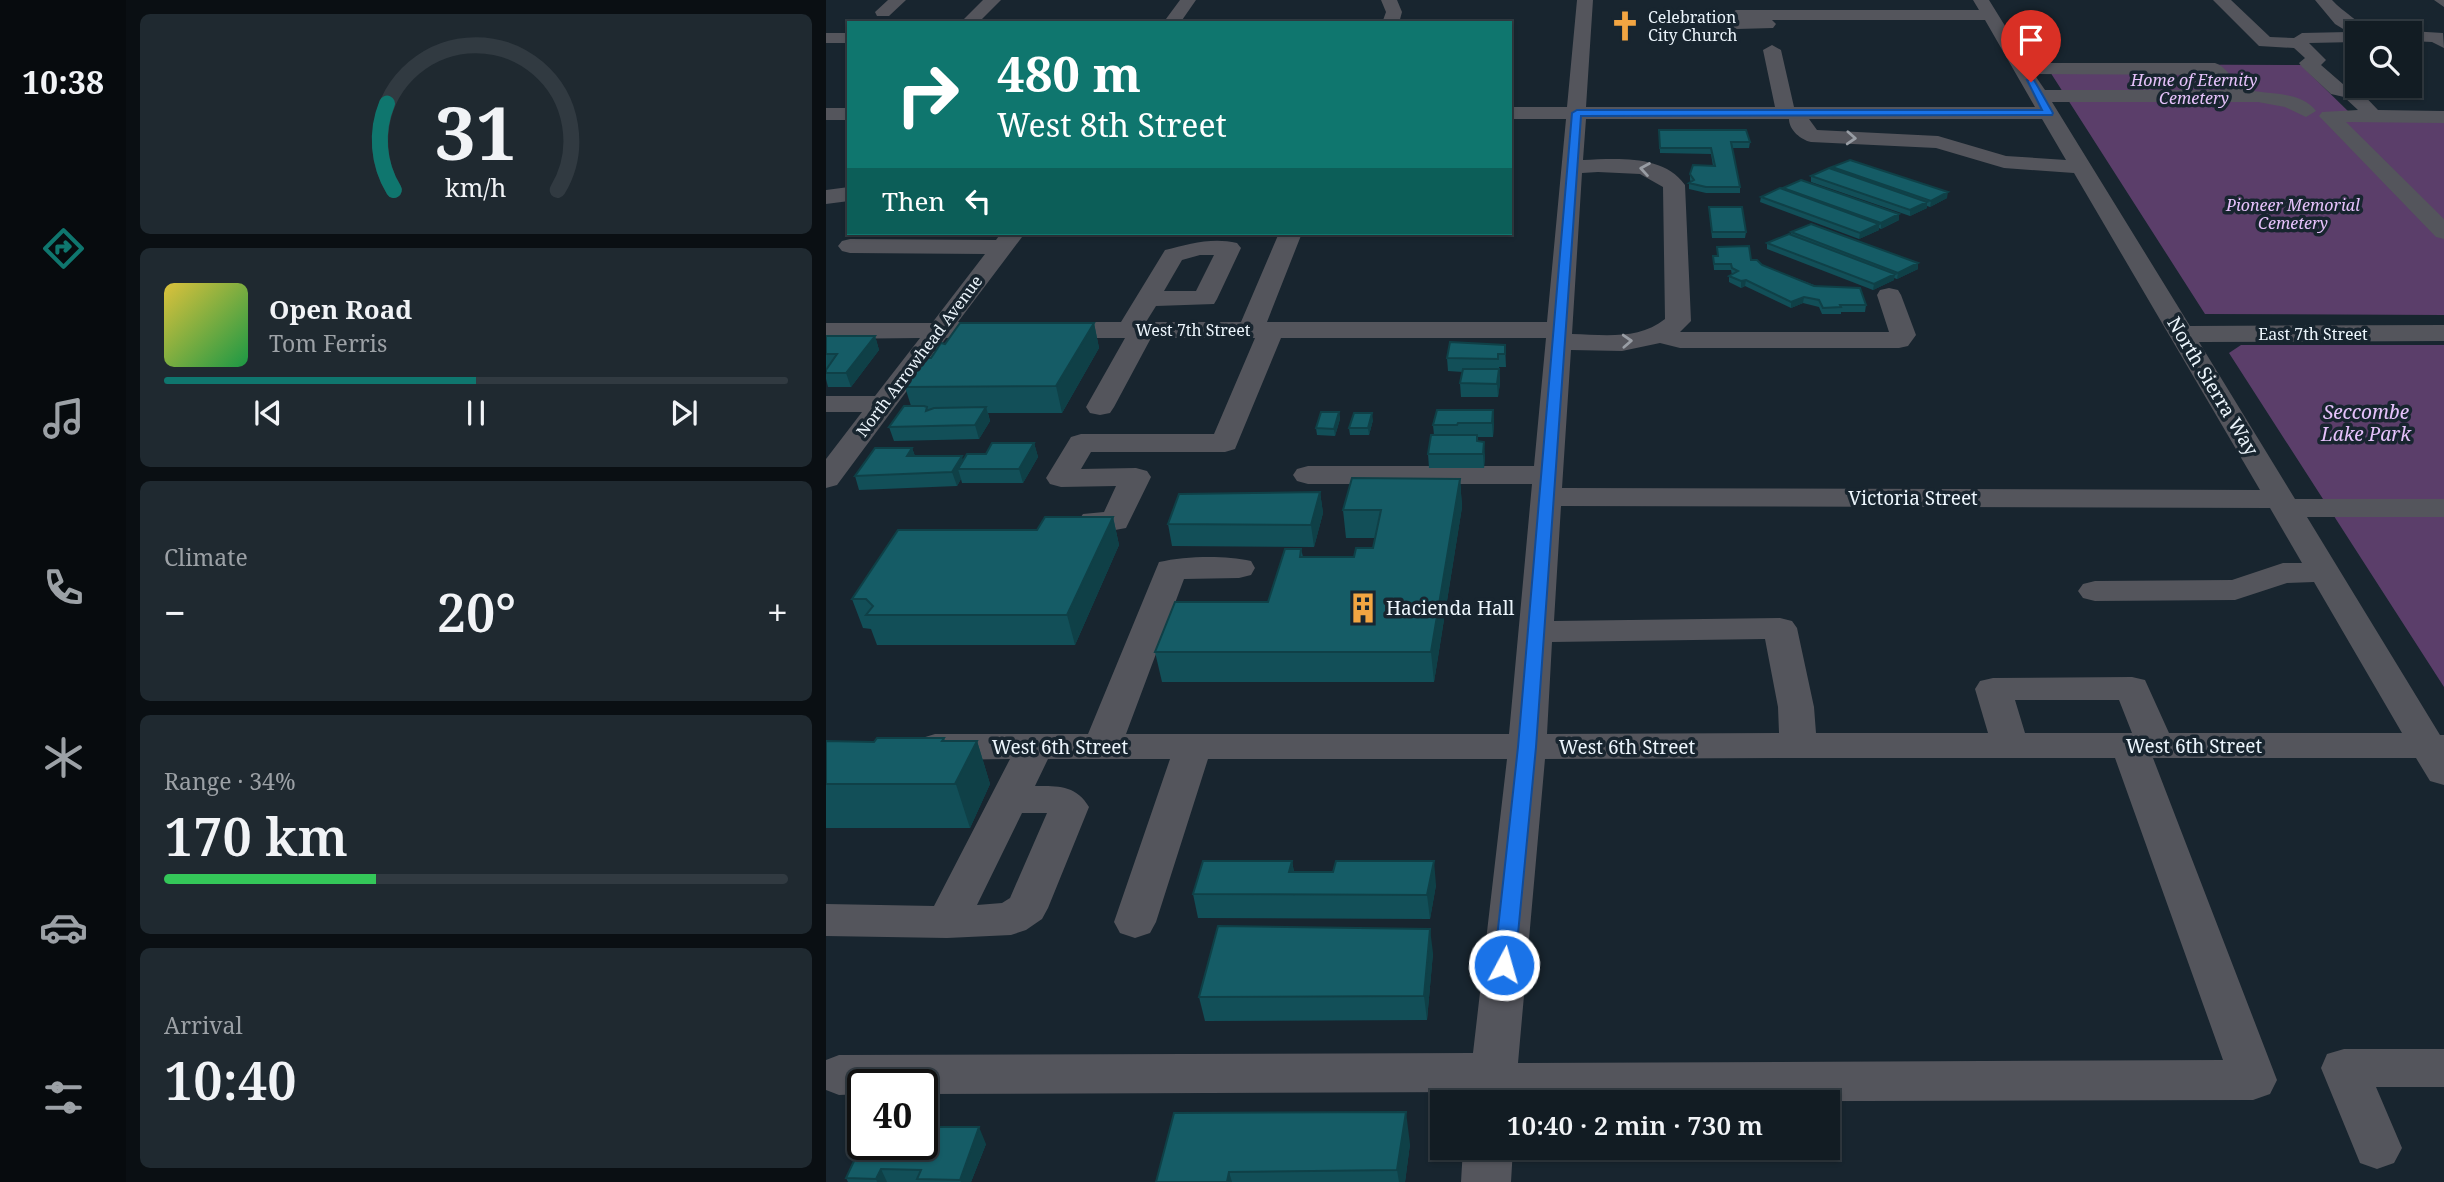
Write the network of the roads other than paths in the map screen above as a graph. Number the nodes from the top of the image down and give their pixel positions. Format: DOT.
graph roads {
  1 [pos="898,0"];
  2 [pos="993,0"];
  3 [pos="1188,0"];
  4 [pos="1389,0"];
  5 [pos="1585,0"];
  6 [pos="2221,0"];
  7 [pos="2323,0"];
  8 [pos="1861,10"];
  9 [pos="883,12"];
  10 [pos="1989,13"];
  11 [pos="1958,20"];
  12 [pos="970,21"];
  13 [pos="1172,21"];
  14 [pos="1391,21"];
  15 [pos="2345,23"];
  16 [pos="1768,24"];
  17 [pos="1824,26"];
  18 [pos="2345,36"];
  19 [pos="2422,36"];
  20 [pos="826,38"];
  21 [pos="846,38"];
  22 [pos="2299,43"];
  23 [pos="2444,43"];
  24 [pos="1772,50"];
  25 [pos="2022,68"];
  26 [pos="2240,95"];
  27 [pos="2044,104"];
  28 [pos="2370,110"];
  29 [pos="2306,111"];
  30 [pos="1512,113"];
  31 [pos="1577,113"];
  32 [pos="1792,113"];
  33 [pos="2444,117"];
  34 [pos="1572,167"];
  35 [pos="2081,167"];
  36 [pos="847,194"];
  37 [pos="826,197"];
  38 [pos="2410,198"];
  39 [pos="2444,198"];
  40 [pos="2444,232"];
  41 [pos="1289,235"];
  42 [pos="1007,240"];
  43 [pos="850,246"];
  44 [pos="1889,295"];
  45 [pos="1147,298"];
  46 [pos="939,330"];
  47 [pos="1135,330"];
  48 [pos="1261,330"];
  49 [pos="826,331"];
  50 [pos="2181,334"];
  51 [pos="2444,334"];
  52 [pos="1660,335"];
  53 [pos="1559,336"];
  54 [pos="826,404"];
  55 [pos="883,404"];
  56 [pos="1100,407"];
  57 [pos="826,434"];
  58 [pos="860,434"];
  59 [pos="1308,475"];
  60 [pos="826,480"];
  61 [pos="1547,486"];
  62 [pos="2283,503"];
  63 [pos="2444,508"];
  64 [pos="1094,521"];
  65 [pos="1239,568"];
  66 [pos="2324,572"];
  67 [pos="2095,591"];
  68 [pos="1536,632"];
  69 [pos="1798,746"];
  70 [pos="2010,746"];
  71 [pos="2143,746"];
  72 [pos="908,747"];
  73 [pos="1035,747"];
  74 [pos="1102,747"];
  75 [pos="1193,747"];
  76 [pos="1527,747"];
  77 [pos="2440,751"];
  78 [pos="1010,799"];
  79 [pos="826,920"];
  80 [pos="947,922"];
  81 [pos="1135,922"];
  82 [pos="2444,1068"];
  83 [pos="839,1075"];
  84 [pos="1493,1086"];
  85 [pos="2377,1148"];
  86 [pos="1487,1160"];
  87 [pos="1486,1182"];
  1 -- 9 [label="street"];
  2 -- 12 [label="street"];
  3 -- 13 [label="street"];
  4 -- 14 [label="street"];
  5 -- 31 [label="street"];
  6 -- 22 [label="street"];
  7 -- 15 [label="street"];
  8 -- 11 [label="street"];
  8 -- 16 [label="street"];
  10 -- 11 [label="street"];
  10 -- 25 [label="street, North Sierra Way"];
  11 -- 17 [label="street"];
  18 -- 22 [label="street"];
  19 -- 23 [label="street"];
  20 -- 21 [label="street"];
  22 -- 28 [label="street"];
  24 -- 32 [label="street"];
  25 -- 26 [label="street"];
  25 -- 27 [label="street, North Sierra Way"];
  26 -- 27 [label="street"];
  26 -- 29 [label="street"];
  27 -- 32 [label="street"];
  27 -- 35 [label="street, North Sierra Way"];
  30 -- 31 [label="street"];
  31 -- 32 [label="street"];
  31 -- 34 [label="street"];
  32 -- 35 [label="street, one-way"];
  33 -- 38 [label="street"];
  52 -- 34 [label="street, one-way"];
  34 -- 53 [label="street"];
  35 -- 50 [label="street, North Sierra Way"];
  36 -- 37 [label="street"];
  38 -- 39 [label="street"];
  38 -- 40 [label="street"];
  41 -- 48 [label="street"];
  42 -- 43 [label="street"];
  42 -- 46 [label="street, North Arrowhead Avenue"];
  44 -- 52 [label="street, West 7th Street"];
  45 -- 47 [label="street"];
  46 -- 47 [label="street, West 7th Street"];
  46 -- 49 [label="street, West 7th Street"];
  46 -- 55 [label="street, North Arrowhead Avenue"];
  47 -- 48 [label="street, West 7th Street"];
  47 -- 56 [label="street"];
  48 -- 53 [label="street, West 7th Street"];
  48 -- 64 [label="street"];
  50 -- 51 [label="street, East 7th Street"];
  50 -- 62 [label="street, North Sierra Way"];
  53 -- 52 [label="street, West 7th Street, one-way"];
  53 -- 61 [label="street"];
  54 -- 55 [label="street"];
  55 -- 58 [label="street, North Arrowhead Avenue"];
  57 -- 58 [label="lane"];
  58 -- 60 [label="street, North Arrowhead Avenue"];
  59 -- 61 [label="street, Victoria Street"];
  61 -- 62 [label="street, Victoria Street"];
  61 -- 68 [label="street"];
  62 -- 63 [label="street, Victoria Street"];
  62 -- 66 [label="street, North Sierra Way"];
  65 -- 74 [label="street"];
  66 -- 67 [label="street"];
  66 -- 77 [label="street, North Sierra Way"];
  68 -- 69 [label="street"];
  68 -- 76 [label="street"];
  69 -- 70 [label="street, West 6th Street"];
  69 -- 76 [label="street, West 6th Street"];
  70 -- 71 [label="street, West 6th Street"];
  70 -- 71 [label="street"];
  71 -- 77 [label="street, West 6th Street"];
  71 -- 84 [label="street"];
  72 -- 73 [label="street, West 6th Street"];
  73 -- 74 [label="street, West 6th Street"];
  73 -- 78 [label="street"];
  74 -- 75 [label="street, West 6th Street"];
  75 -- 76 [label="street, West 6th Street"];
  75 -- 81 [label="street"];
  76 -- 84 [label="street"];
  78 -- 80 [label="street"];
  78 -- 80 [label="street"];
  79 -- 80 [label="street"];
  82 -- 85 [label="street"];
  83 -- 84 [label="street"];
  86 -- 87 [label="street"];
}
